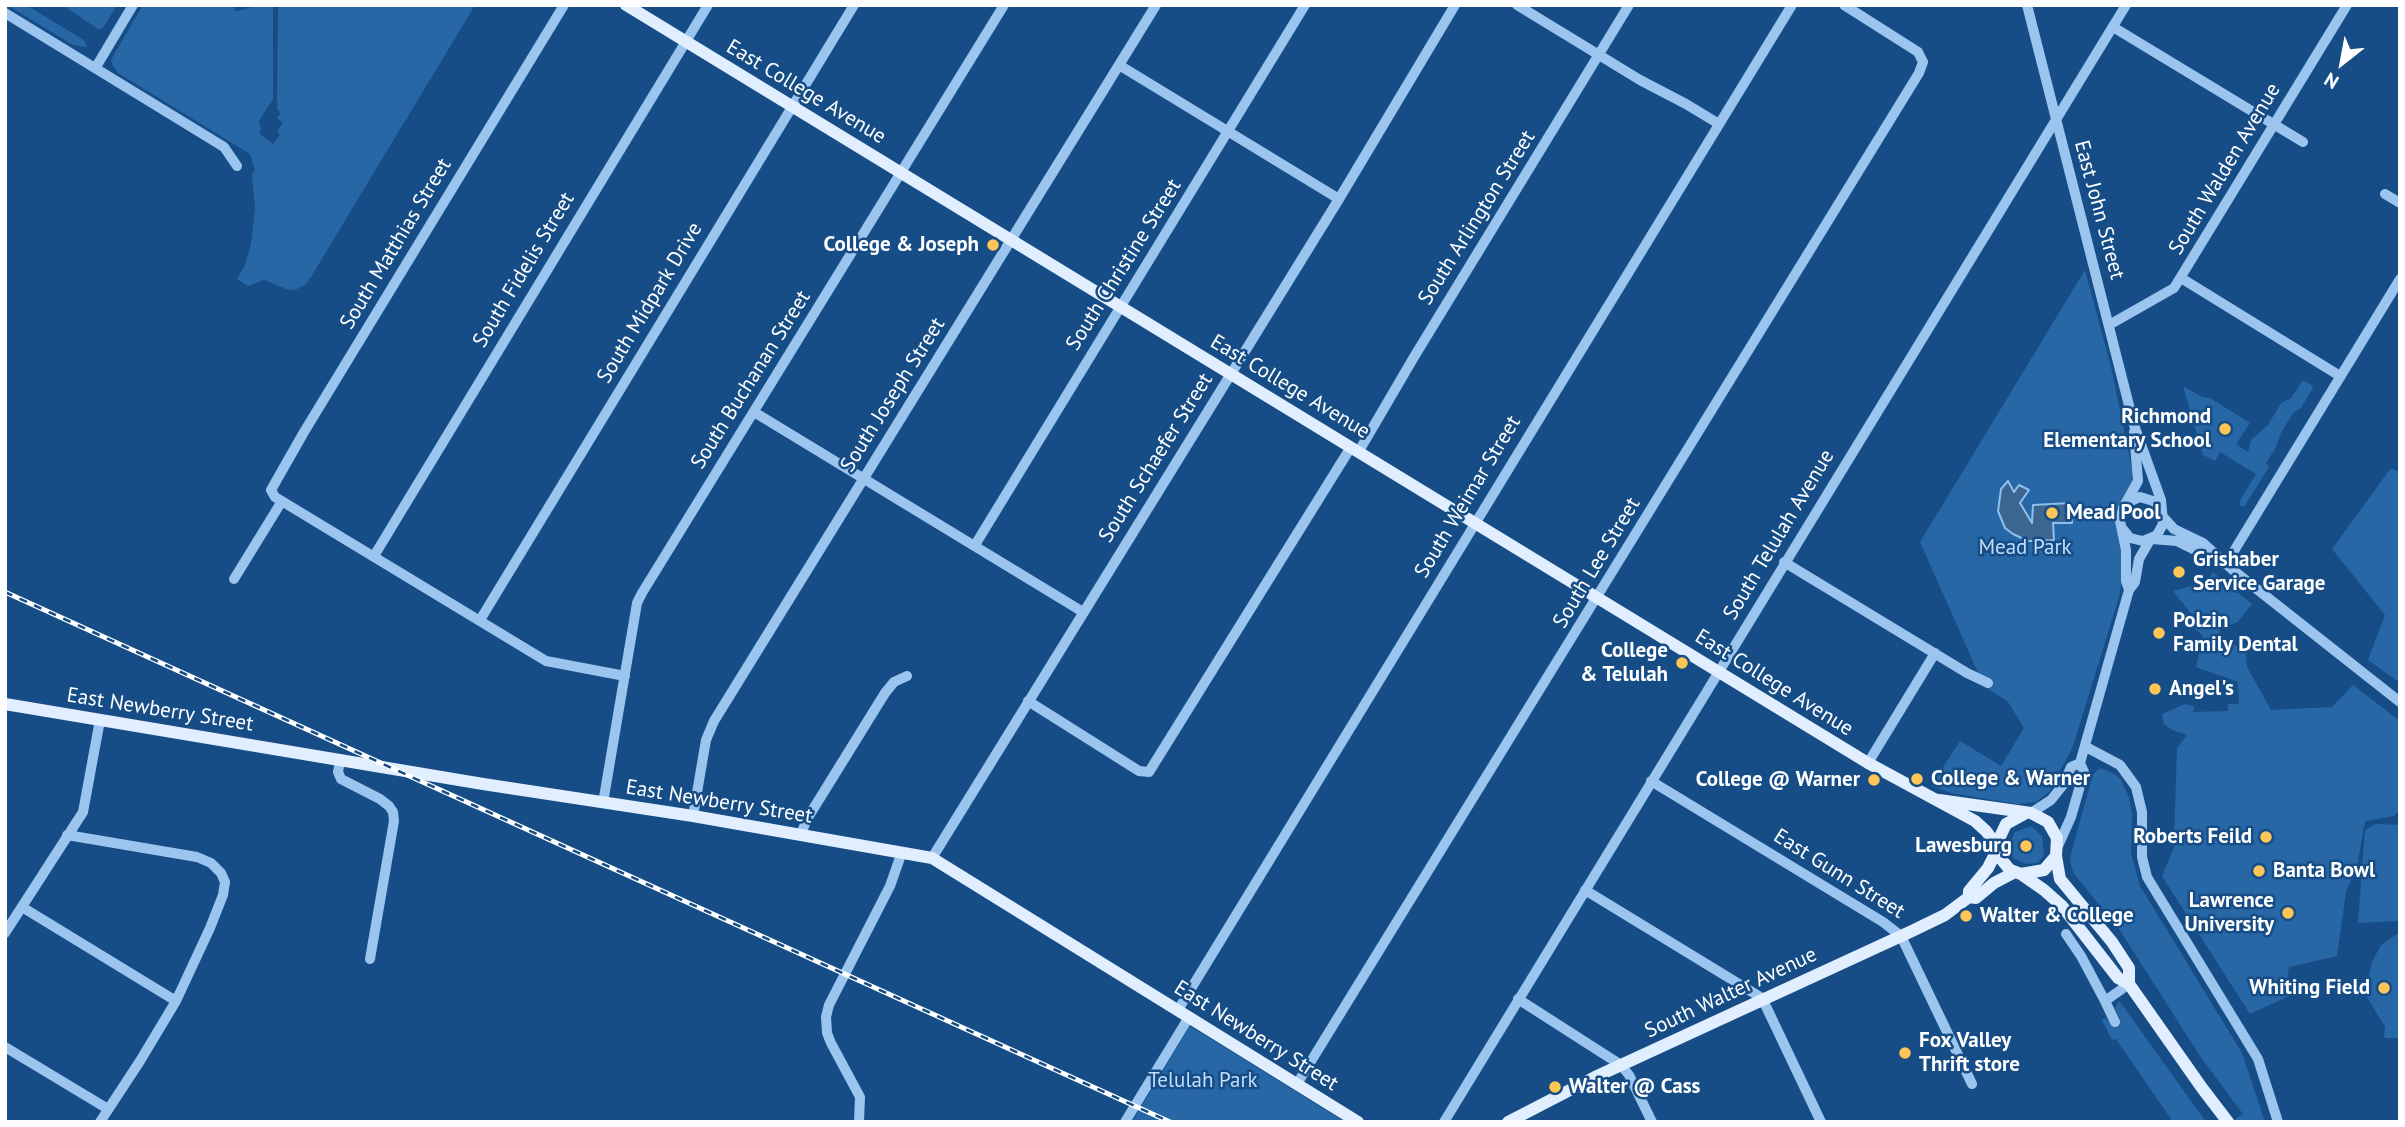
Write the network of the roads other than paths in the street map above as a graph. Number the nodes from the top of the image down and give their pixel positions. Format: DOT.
graph roads {
  1 [pos="133,5"];
  2 [pos="564,5"];
  3 [pos="626,5"];
  4 [pos="708,5"];
  5 [pos="853,5"];
  6 [pos="1004,5"];
  7 [pos="1156,5"];
  8 [pos="1306,5"];
  9 [pos="1455,5"];
  10 [pos="1517,5"];
  11 [pos="1629,5"];
  12 [pos="1792,5"];
  13 [pos="1844,5"];
  14 [pos="2027,5"];
  15 [pos="2126,5"];
  16 [pos="2347,5"];
  17 [pos="5,13"];
  18 [pos="2113,27"];
  19 [pos="686,42"];
  20 [pos="1599,55"];
  21 [pos="1119,65"];
  22 [pos="96,67"];
  23 [pos="792,106"];
  24 [pos="2056,120"];
  25 [pos="1719,124"];
  26 [pos="2274,125"];
  27 [pos="1228,131"];
  28 [pos="2302,142"];
  29 [pos="237,166"];
  30 [pos="902,173"];
  31 [pos="2385,194"];
  32 [pos="1339,199"];
  33 [pos="2400,203"];
  34 [pos="1011,240"];
  35 [pos="2181,278"];
  36 [pos="2400,279"];
  37 [pos="1121,306"];
  38 [pos="2109,325"];
  39 [pos="1230,373"];
  40 [pos="2340,376"];
  41 [pos="754,412"];
  42 [pos="2134,425"];
  43 [pos="1355,449"];
  44 [pos="863,478"];
  45 [pos="282,501"];
  46 [pos="2127,503"];
  47 [pos="2163,514"];
  48 [pos="1475,523"];
  49 [pos="2122,527"];
  50 [pos="2151,539"];
  51 [pos="975,545"];
  52 [pos="2215,555"];
  53 [pos="374,556"];
  54 [pos="1784,562"];
  55 [pos="2226,564"];
  56 [pos="234,579"];
  57 [pos="2129,590"];
  58 [pos="1598,597"];
  59 [pos="1083,612"];
  60 [pos="480,620"];
  61 [pos="1935,653"];
  62 [pos="1719,671"];
  63 [pos="625,676"];
  64 [pos="906,676"];
  65 [pos="1988,683"];
  66 [pos="1028,701"];
  67 [pos="2400,702"];
  68 [pos="5,704"];
  69 [pos="100,720"];
  70 [pos="2086,747"];
  71 [pos="340,760"];
  72 [pos="1868,763"];
  73 [pos="2080,763"];
  74 [pos="1651,781"];
  75 [pos="1936,799"];
  76 [pos="603,803"];
  77 [pos="2029,813"];
  78 [pos="693,816"];
  79 [pos="801,834"];
  80 [pos="67,835"];
  81 [pos="1998,849"];
  82 [pos="2057,851"];
  83 [pos="902,852"];
  84 [pos="932,858"];
  85 [pos="2018,873"];
  86 [pos="1585,890"];
  87 [pos="1969,898"];
  88 [pos="22,907"];
  89 [pos="5,933"];
  90 [pos="2066,934"];
  91 [pos="1901,936"];
  92 [pos="370,959"];
  93 [pos="2129,984"];
  94 [pos="1762,998"];
  95 [pos="1518,999"];
  96 [pos="176,1001"];
  97 [pos="2105,1001"];
  98 [pos="1183,1013"];
  99 [pos="2115,1022"];
  100 [pos="5,1047"];
  101 [pos="1621,1065"];
  102 [pos="1297,1084"];
  103 [pos="1972,1084"];
  104 [pos="108,1109"];
  105 [pos="100,1122"];
  106 [pos="859,1122"];
  107 [pos="1125,1122"];
  108 [pos="1358,1122"];
  109 [pos="1444,1122"];
  110 [pos="1508,1122"];
  111 [pos="1652,1122"];
  112 [pos="1821,1122"];
  113 [pos="2228,1122"];
  114 [pos="2277,1122"];
  1 -- 22 [label="street"];
  2 -- 45 [label="street, South Matthias Street"];
  3 -- 19 [label="main road, East College Avenue"];
  4 -- 19 [label="street, South Fidelis Street"];
  5 -- 23 [label="street, South Midpark Drive"];
  6 -- 30 [label="street, South Buchanan Street"];
  7 -- 21 [label="street, South Joseph Street"];
  8 -- 27 [label="street, South Christine Street"];
  9 -- 32 [label="street, South Schaefer Street"];
  10 -- 20 [label="street"];
  11 -- 20 [label="street, South Arlington Street"];
  12 -- 25 [label="street, South Weimar Street"];
  13 -- 58 [label="street, South Lee Street"];
  14 -- 24 [label="street, East John Street"];
  15 -- 18 [label="street, South Telulah Avenue"];
  16 -- 26 [label="street, South Walden Avenue"];
  17 -- 22 [label="street"];
  18 -- 24 [label="street, South Telulah Avenue"];
  18 -- 26 [label="street"];
  19 -- 23 [label="main road, East College Avenue"];
  19 -- 53 [label="street, South Fidelis Street"];
  20 -- 25 [label="street"];
  20 -- 43 [label="street, South Arlington Street"];
  21 -- 27 [label="street"];
  21 -- 34 [label="street, South Joseph Street"];
  22 -- 29 [label="street"];
  23 -- 30 [label="main road, East College Avenue"];
  23 -- 60 [label="street, South Midpark Drive"];
  24 -- 38 [label="street, East John Street"];
  24 -- 54 [label="street, South Telulah Avenue"];
  25 -- 48 [label="street, South Weimar Street"];
  26 -- 28 [label="street"];
  26 -- 35 [label="street, South Walden Avenue"];
  27 -- 32 [label="street"];
  27 -- 37 [label="street, South Christine Street"];
  30 -- 34 [label="main road, East College Avenue"];
  30 -- 41 [label="street, South Buchanan Street"];
  31 -- 33 [label="street"];
  32 -- 39 [label="street, South Schaefer Street"];
  34 -- 37 [label="main road, East College Avenue"];
  34 -- 44 [label="street, South Joseph Street"];
  35 -- 38 [label="street, South Walden Avenue"];
  35 -- 40 [label="street"];
  36 -- 40 [label="street"];
  37 -- 39 [label="main road, East College Avenue"];
  37 -- 51 [label="street, South Christine Street"];
  38 -- 42 [label="street, East John Street"];
  39 -- 43 [label="main road, East College Avenue"];
  39 -- 59 [label="street, South Schaefer Street"];
  40 -- 55 [label="street"];
  41 -- 44 [label="street"];
  41 -- 63 [label="street, South Buchanan Street"];
  42 -- 46 [label="street, East John Street"];
  42 -- 47 [label="street, East John Street"];
  43 -- 48 [label="main road, East College Avenue"];
  43 -- 66 [label="street, South Arlington Street"];
  44 -- 51 [label="street"];
  44 -- 78 [label="street, South Joseph Street"];
  45 -- 53 [label="street"];
  45 -- 56 [label="street"];
  46 -- 47 [label="street"];
  46 -- 49 [label="street"];
  47 -- 50 [label="street"];
  47 -- 52 [label="street"];
  48 -- 58 [label="main road, East College Avenue"];
  48 -- 98 [label="street, South Weimar Street"];
  49 -- 50 [label="street"];
  49 -- 57 [label="street"];
  50 -- 52 [label="street"];
  50 -- 57 [label="street"];
  51 -- 59 [label="street"];
  52 -- 55 [label="street"];
  53 -- 60 [label="street"];
  54 -- 61 [label="street"];
  54 -- 62 [label="street, South Telulah Avenue"];
  55 -- 67 [label="street"];
  57 -- 70 [label="street"];
  58 -- 62 [label="main road, East College Avenue"];
  58 -- 102 [label="street, South Lee Street"];
  59 -- 66 [label="street, South Schaefer Street"];
  60 -- 63 [label="street"];
  61 -- 65 [label="street"];
  61 -- 72 [label="street"];
  62 -- 72 [label="main road, East College Avenue"];
  62 -- 74 [label="street, South Telulah Avenue"];
  63 -- 76 [label="street, South Buchanan Street"];
  64 -- 79 [label="street"];
  66 -- 84 [label="street, South Schaefer Street"];
  68 -- 69 [label="main road, East Newberry Street"];
  69 -- 71 [label="main road, East Newberry Street"];
  69 -- 80 [label="street"];
  70 -- 73 [label="street"];
  70 -- 114 [label="street"];
  71 -- 76 [label="main road, East Newberry Street"];
  71 -- 92 [label="street"];
  72 -- 75 [label="main road, East College Avenue"];
  73 -- 77 [label="street"];
  73 -- 82 [label="street"];
  74 -- 86 [label="street, South Telulah Avenue"];
  74 -- 91 [label="street, East Gunn Street"];
  75 -- 77 [label="main road, East College Avenue"];
  75 -- 81 [label="main road, East College Avenue"];
  76 -- 78 [label="main road, East Newberry Street"];
  77 -- 81 [label="main road"];
  77 -- 82 [label="main road"];
  78 -- 79 [label="main road, East Newberry Street"];
  79 -- 83 [label="main road, East Newberry Street"];
  80 -- 88 [label="street"];
  80 -- 96 [label="street"];
  81 -- 85 [label="main road"];
  81 -- 87 [label="main road, South Walter Avenue"];
  82 -- 85 [label="main road"];
  82 -- 93 [label="main road"];
  83 -- 84 [label="main road, East Newberry Street"];
  83 -- 106 [label="street"];
  84 -- 98 [label="main road, East Newberry Street"];
  85 -- 87 [label="main road, South Walter Avenue"];
  85 -- 93 [label="main road"];
  86 -- 94 [label="street"];
  86 -- 95 [label="street, South Telulah Avenue"];
  87 -- 91 [label="main road, South Walter Avenue"];
  88 -- 89 [label="street"];
  88 -- 96 [label="street"];
  90 -- 97 [label="street"];
  91 -- 94 [label="main road, South Walter Avenue"];
  91 -- 103 [label="street, East Gunn Street"];
  93 -- 97 [label="street"];
  93 -- 113 [label="main road"];
  94 -- 101 [label="main road, South Walter Avenue"];
  94 -- 112 [label="street"];
  95 -- 101 [label="street"];
  95 -- 109 [label="street, South Telulah Avenue"];
  96 -- 104 [label="street"];
  97 -- 99 [label="street"];
  98 -- 102 [label="main road, East Newberry Street"];
  98 -- 107 [label="street, South Weimar Street"];
  100 -- 104 [label="street"];
  101 -- 110 [label="main road, South Walter Avenue"];
  101 -- 111 [label="street"];
  102 -- 108 [label="main road, East Newberry Street"];
  104 -- 105 [label="street"];
}
